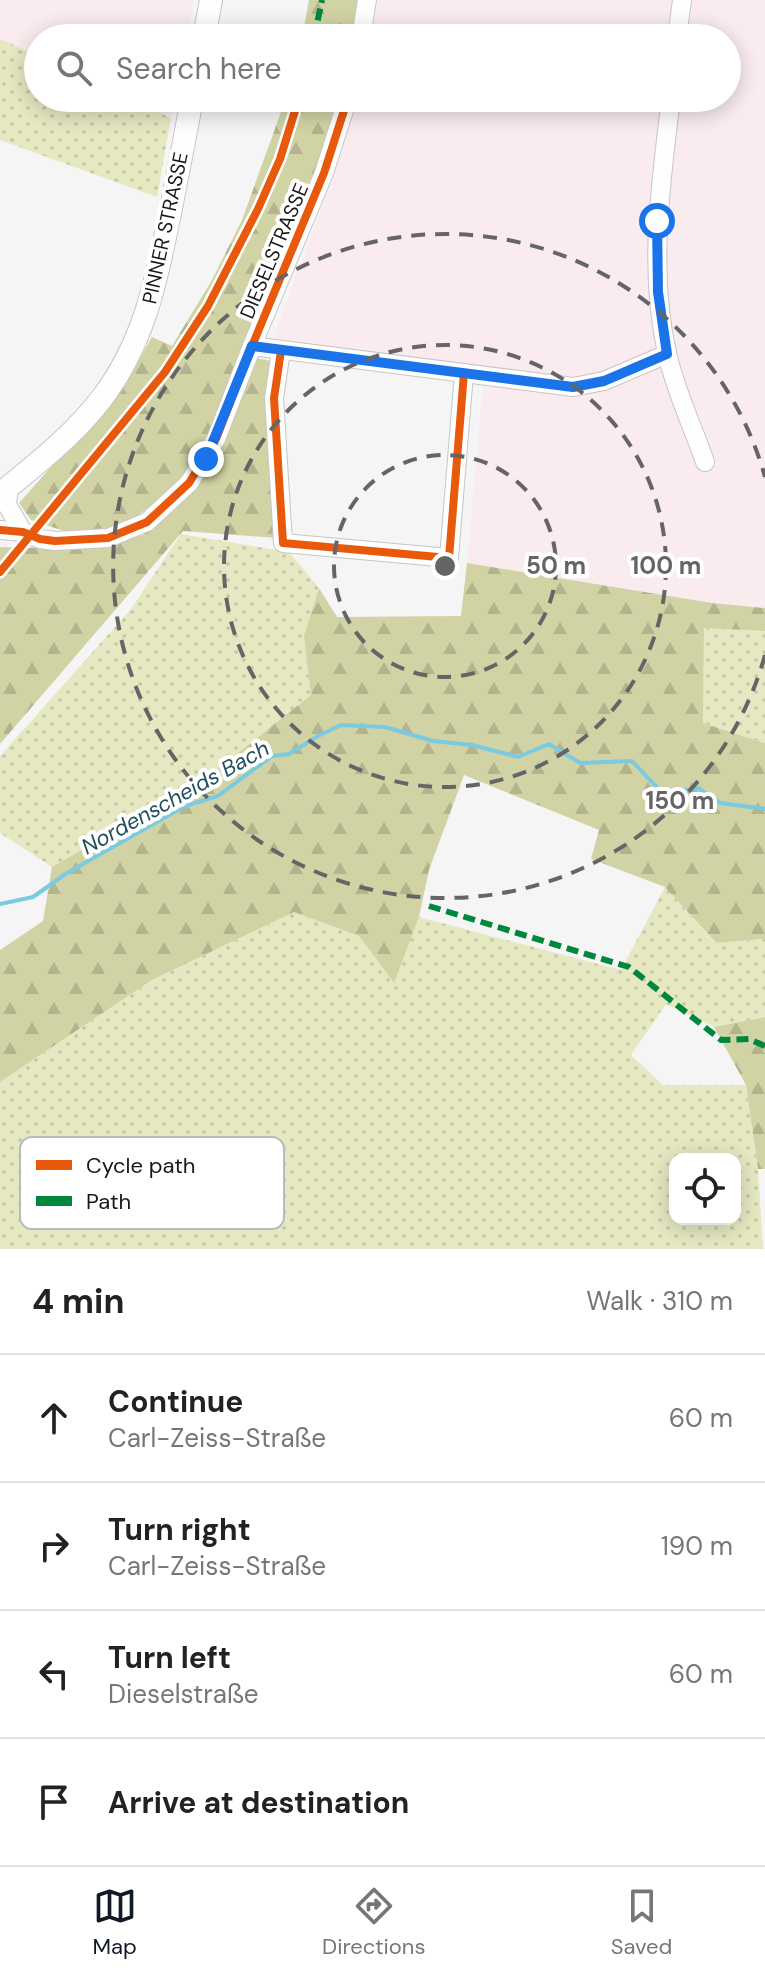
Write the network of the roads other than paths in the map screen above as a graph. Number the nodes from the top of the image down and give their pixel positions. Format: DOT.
graph roads {
  1 [pos="211,0"];
  2 [pos="367,0"];
  3 [pos="682,0"];
  4 [pos="207,24"];
  5 [pos="363,24"];
  6 [pos="679,24"];
  7 [pos="189,112"];
  8 [pos="344,112"];
  9 [pos="669,112"];
  10 [pos="252,346"];
  11 [pos="281,351"];
  12 [pos="667,354"];
  13 [pos="464,373"];
  14 [pos="705,462"];
  15 [pos="4,490"];
  16 [pos="0,530"];
  17 [pos="31,535"];
  1 -- 4 [label="street"];
  2 -- 5 [label="street"];
  3 -- 6 [label="street"];
  7 -- 15 [label="street, PINNER STRASSE"];
  8 -- 10 [label="street, DIESELSTRASSE"];
  9 -- 12 [label="street"];
  10 -- 11 [label="street"];
  10 -- 17 [label="street, DIESELSTRASSE"];
  11 -- 13 [label="street"];
  11 -- 13 [label="street"];
  12 -- 13 [label="street"];
  12 -- 14 [label="street"];
  15 -- 17 [label="street"];
  16 -- 17 [label="street, DIESELSTRASSE"];
}
